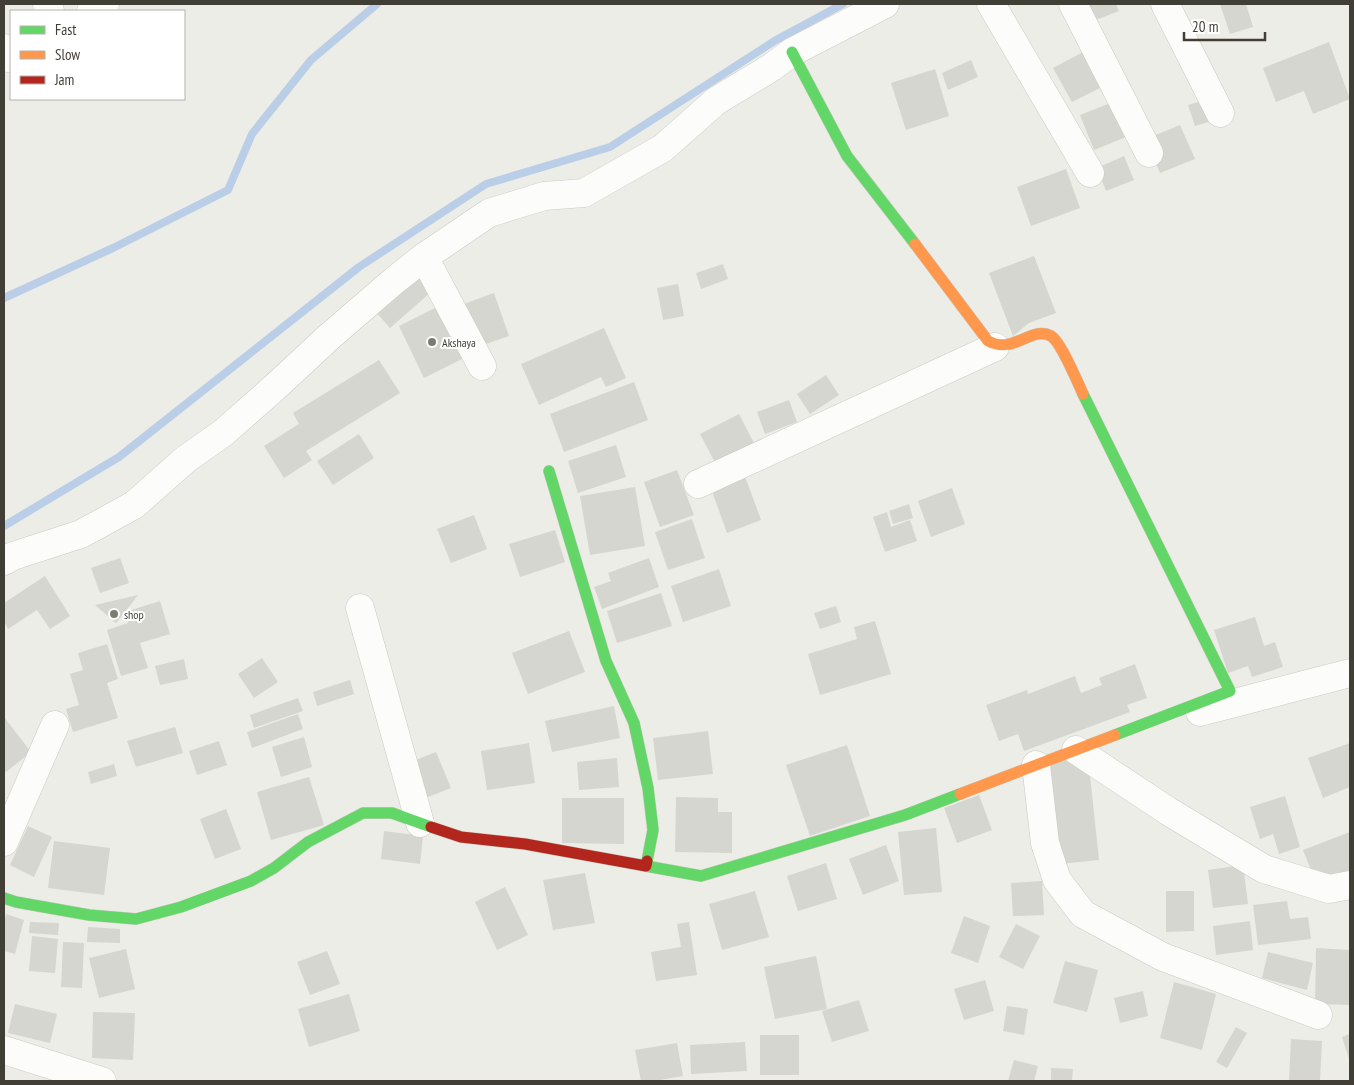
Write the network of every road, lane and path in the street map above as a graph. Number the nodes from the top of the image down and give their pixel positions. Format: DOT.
graph roads {
  1 [pos="105,4"];
  2 [pos="884,4"];
  3 [pos="991,4"];
  4 [pos="1073,4"];
  5 [pos="1165,4"];
  6 [pos="93,10"];
  7 [pos="792,52"];
  8 [pos="1220,113"];
  9 [pos="1149,154"];
  10 [pos="1090,173"];
  11 [pos="424,257"];
  12 [pos="995,347"];
  13 [pos="482,366"];
  14 [pos="548,471"];
  15 [pos="698,484"];
  16 [pos="4,561"];
  17 [pos="360,608"];
  18 [pos="1350,673"];
  19 [pos="55,725"];
  20 [pos="1121,732"];
  21 [pos="1076,750"];
  22 [pos="1036,765"];
  23 [pos="420,823"];
  24 [pos="4,842"];
  25 [pos="646,866"];
  26 [pos="1350,885"];
  27 [pos="4,898"];
  28 [pos="1318,1015"];
  29 [pos="4,1050"];
  30 [pos="102,1081"];
  1 -- 6 [label="street"];
  2 -- 7 [label="street"];
  3 -- 10 [label="street"];
  4 -- 9 [label="street"];
  5 -- 8 [label="street"];
  7 -- 11 [label="street"];
  7 -- 12 [label="street"];
  11 -- 13 [label="street"];
  11 -- 16 [label="street"];
  12 -- 15 [label="street"];
  12 -- 20 [label="street"];
  14 -- 25 [label="street"];
  17 -- 23 [label="street"];
  18 -- 20 [label="street"];
  19 -- 24 [label="street"];
  20 -- 21 [label="street"];
  21 -- 22 [label="street"];
  21 -- 26 [label="street"];
  22 -- 25 [label="street"];
  22 -- 28 [label="street"];
  23 -- 25 [label="street"];
  23 -- 27 [label="street"];
  29 -- 30 [label="street"];
}
